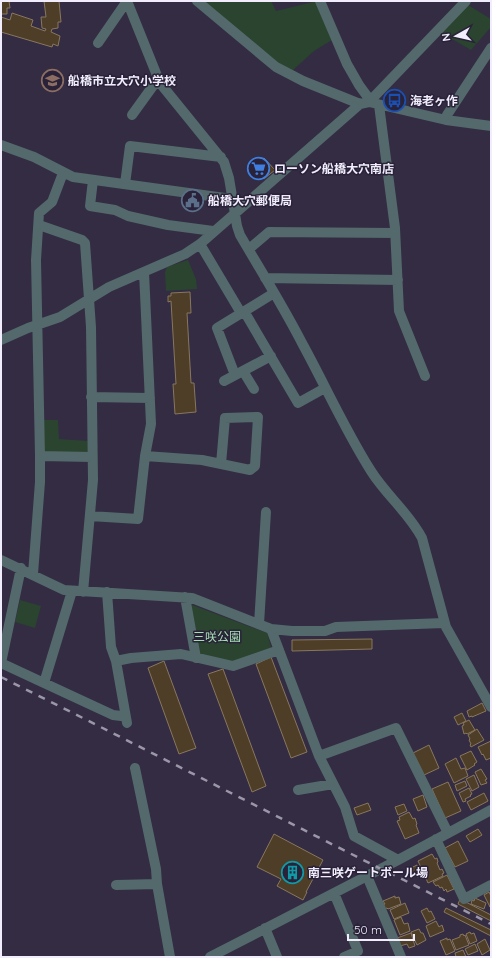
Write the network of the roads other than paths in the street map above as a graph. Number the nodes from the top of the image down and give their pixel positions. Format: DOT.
graph roads {
  1 [pos="197,1"];
  2 [pos="320,1"];
  3 [pos="466,1"];
  4 [pos="98,43"];
  5 [pos="491,48"];
  6 [pos="158,79"];
  7 [pos="364,103"];
  8 [pos="379,105"];
  9 [pos="132,115"];
  10 [pos="446,120"];
  11 [pos="491,126"];
  12 [pos="1,145"];
  13 [pos="220,157"];
  14 [pos="64,173"];
  15 [pos="93,180"];
  16 [pos="125,184"];
  17 [pos="232,199"];
  18 [pos="234,213"];
  19 [pos="39,225"];
  20 [pos="213,231"];
  21 [pos="395,233"];
  22 [pos="200,244"];
  23 [pos="249,249"];
  24 [pos="144,272"];
  25 [pos="265,278"];
  26 [pos="398,280"];
  27 [pos="274,293"];
  28 [pos="90,299"];
  29 [pos="242,312"];
  30 [pos="37,325"];
  31 [pos="1,340"];
  32 [pos="271,356"];
  33 [pos="239,373"];
  34 [pos="425,376"];
  35 [pos="224,381"];
  36 [pos="325,388"];
  37 [pos="254,389"];
  38 [pos="91,397"];
  39 [pos="150,398"];
  40 [pos="40,456"];
  41 [pos="145,456"];
  42 [pos="92,457"];
  43 [pos="221,464"];
  44 [pos="266,512"];
  45 [pos="90,516"];
  46 [pos="1,560"];
  47 [pos="21,568"];
  48 [pos="33,574"];
  49 [pos="72,591"];
  50 [pos="83,592"];
  51 [pos="107,592"];
  52 [pos="185,597"];
  53 [pos="444,623"];
  54 [pos="258,624"];
  55 [pos="271,628"];
  56 [pos="279,650"];
  57 [pos="196,658"];
  58 [pos="116,661"];
  59 [pos="1,663"];
  60 [pos="44,683"];
  61 [pos="491,707"];
  62 [pos="319,756"];
  63 [pos="135,768"];
  64 [pos="333,784"];
  65 [pos="298,790"];
  66 [pos="491,810"];
  67 [pos="448,833"];
  68 [pos="436,839"];
  69 [pos="398,860"];
  70 [pos="367,876"];
  71 [pos="157,884"];
  72 [pos="116,885"];
  73 [pos="491,886"];
  74 [pos="334,892"];
  75 [pos="265,928"];
  76 [pos="170,957"];
  77 [pos="210,957"];
  78 [pos="277,957"];
  79 [pos="344,957"];
  80 [pos="400,957"];
  1 -- 7 [label="street"];
  2 -- 7 [label="street"];
  3 -- 7 [label="street"];
  4 -- 6 [label="street"];
  5 -- 10 [label="street"];
  6 -- 9 [label="street"];
  6 -- 13 [label="street"];
  7 -- 8 [label="street"];
  7 -- 18 [label="street"];
  8 -- 10 [label="street"];
  8 -- 21 [label="street"];
  10 -- 11 [label="street"];
  12 -- 14 [label="street"];
  13 -- 16 [label="street"];
  13 -- 17 [label="street"];
  14 -- 15 [label="street"];
  14 -- 19 [label="street"];
  15 -- 16 [label="street"];
  15 -- 20 [label="street"];
  16 -- 17 [label="street"];
  17 -- 18 [label="street"];
  18 -- 20 [label="street"];
  18 -- 23 [label="street"];
  19 -- 28 [label="street"];
  19 -- 30 [label="street"];
  20 -- 22 [label="street"];
  21 -- 23 [label="street"];
  21 -- 26 [label="street"];
  22 -- 24 [label="street"];
  22 -- 29 [label="street"];
  23 -- 25 [label="street"];
  24 -- 28 [label="street"];
  24 -- 39 [label="street"];
  25 -- 26 [label="street"];
  25 -- 27 [label="street"];
  26 -- 34 [label="street"];
  27 -- 29 [label="street"];
  27 -- 36 [label="street"];
  28 -- 30 [label="street"];
  28 -- 38 [label="street"];
  29 -- 32 [label="street"];
  29 -- 33 [label="street"];
  30 -- 31 [label="street"];
  30 -- 40 [label="street"];
  32 -- 33 [label="street"];
  32 -- 36 [label="street"];
  33 -- 35 [label="street"];
  33 -- 37 [label="street"];
  36 -- 53 [label="street"];
  38 -- 39 [label="street"];
  38 -- 42 [label="street"];
  39 -- 41 [label="street"];
  40 -- 42 [label="street"];
  40 -- 48 [label="street"];
  41 -- 43 [label="street"];
  41 -- 45 [label="street"];
  42 -- 45 [label="street"];
  43 -- 43 [label="street"];
  44 -- 54 [label="street"];
  45 -- 50 [label="street"];
  46 -- 47 [label="street"];
  47 -- 48 [label="street"];
  47 -- 59 [label="street"];
  48 -- 49 [label="street"];
  49 -- 50 [label="street"];
  49 -- 60 [label="street"];
  50 -- 51 [label="street"];
  51 -- 52 [label="street"];
  51 -- 58 [label="street"];
  52 -- 54 [label="street"];
  52 -- 57 [label="street"];
  53 -- 55 [label="street"];
  53 -- 61 [label="street"];
  54 -- 55 [label="street"];
  55 -- 56 [label="street"];
  56 -- 57 [label="street"];
  56 -- 62 [label="street"];
  57 -- 58 [label="street"];
  58 -- 60 [label="street"];
  59 -- 60 [label="street"];
  62 -- 64 [label="street"];
  62 -- 67 [label="street"];
  63 -- 71 [label="street"];
  64 -- 65 [label="street"];
  64 -- 69 [label="street"];
  66 -- 67 [label="street"];
  67 -- 68 [label="street"];
  68 -- 69 [label="street"];
  68 -- 73 [label="street"];
  69 -- 70 [label="street"];
  70 -- 74 [label="street"];
  70 -- 80 [label="street"];
  71 -- 72 [label="street"];
  71 -- 76 [label="street"];
  74 -- 75 [label="street"];
  74 -- 79 [label="street"];
  75 -- 77 [label="street"];
  75 -- 78 [label="street"];
}
